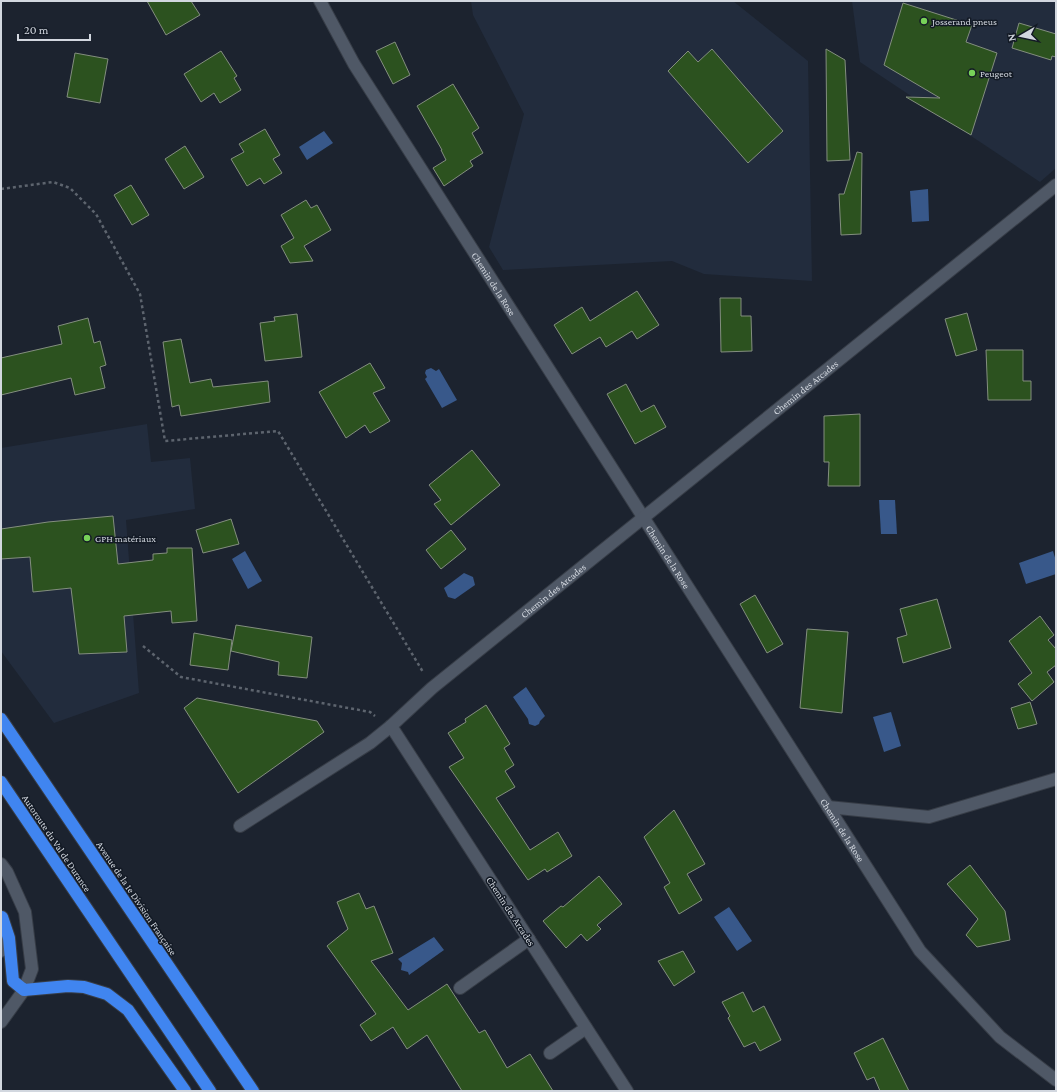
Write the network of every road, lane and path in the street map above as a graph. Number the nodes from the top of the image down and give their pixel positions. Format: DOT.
graph roads {
  1 [pos="320,1"];
  2 [pos="1056,185"];
  3 [pos="1,189"];
  4 [pos="645,518"];
  5 [pos="143,646"];
  6 [pos="432,688"];
  7 [pos="1,719"];
  8 [pos="391,726"];
  9 [pos="1056,779"];
  10 [pos="1,782"];
  11 [pos="828,807"];
  12 [pos="240,826"];
  13 [pos="1,864"];
  14 [pos="1,916"];
  15 [pos="529,939"];
  16 [pos="1,951"];
  17 [pos="460,988"];
  18 [pos="24,990"];
  19 [pos="1,1022"];
  20 [pos="586,1028"];
  21 [pos="550,1053"];
  22 [pos="1056,1080"];
  23 [pos="185,1091"];
  24 [pos="210,1091"];
  25 [pos="253,1091"];
  26 [pos="628,1091"];
  1 -- 4 [label="street, Chemin de la Rose"];
  2 -- 4 [label="street, Chemin des Arcades"];
  3 -- 6 [label="path"];
  4 -- 6 [label="street, Chemin des Arcades"];
  4 -- 11 [label="street, Chemin de la Rose"];
  5 -- 8 [label="path"];
  6 -- 8 [label="street, Chemin des Arcades"];
  7 -- 25 [label="highway, Avenue de la 1e Division Française"];
  8 -- 12 [label="street"];
  8 -- 15 [label="street, Chemin des Arcades"];
  9 -- 11 [label="street"];
  10 -- 24 [label="highway, Autoroute du Val de Durance"];
  11 -- 22 [label="street, Chemin de la Rose"];
  13 -- 18 [label="street"];
  14 -- 16 [label="street"];
  14 -- 18 [label="highway"];
  15 -- 17 [label="street"];
  15 -- 20 [label="street, Chemin des Arcades"];
  18 -- 19 [label="street"];
  18 -- 23 [label="highway"];
  20 -- 21 [label="street"];
  20 -- 26 [label="street, Chemin des Arcades"];
}
